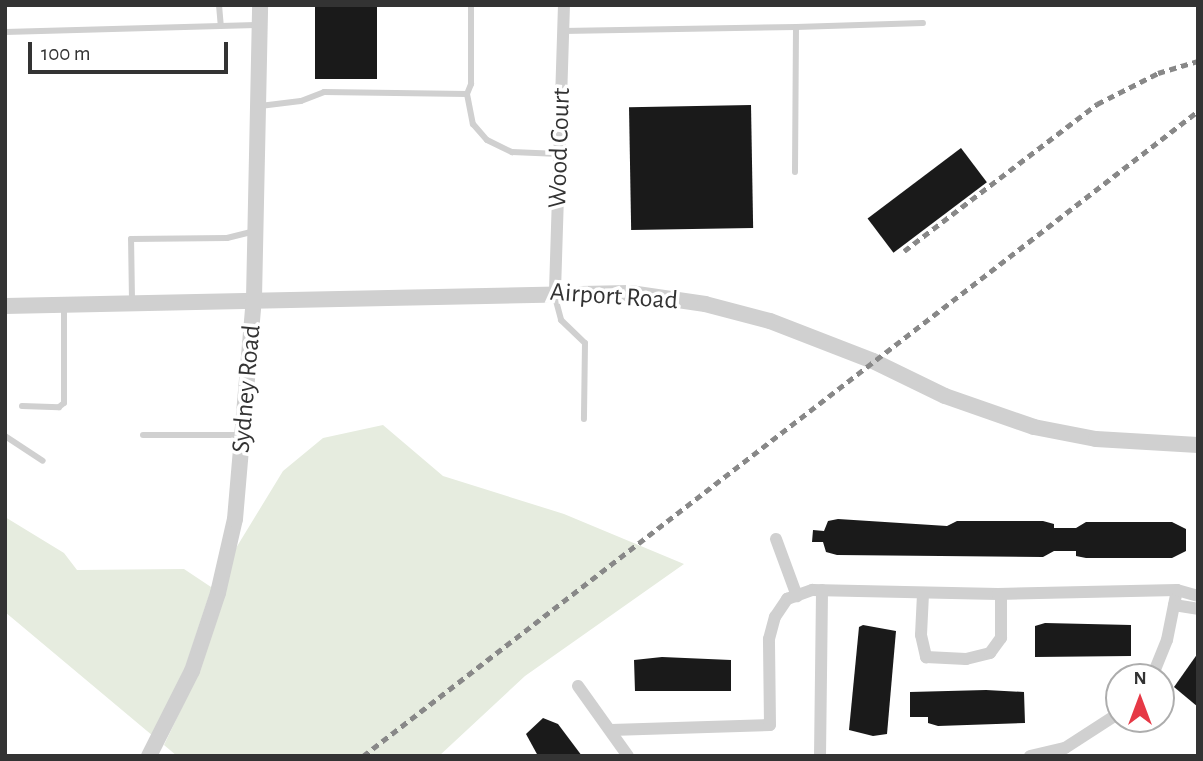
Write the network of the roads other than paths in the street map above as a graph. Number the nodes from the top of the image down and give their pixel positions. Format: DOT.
graph roads {
  1 [pos="219,5"];
  2 [pos="260,5"];
  3 [pos="471,5"];
  4 [pos="564,5"];
  5 [pos="923,23"];
  6 [pos="260,25"];
  7 [pos="221,26"];
  8 [pos="796,27"];
  9 [pos="563,31"];
  10 [pos="5,32"];
  11 [pos="467,94"];
  12 [pos="258,106"];
  13 [pos="559,154"];
  14 [pos="795,172"];
  15 [pos="255,231"];
  16 [pos="555,291"];
  17 [pos="254,298"];
  18 [pos="132,300"];
  19 [pos="64,302"];
  20 [pos="5,306"];
  21 [pos="22,406"];
  22 [pos="584,419"];
  23 [pos="143,435"];
  24 [pos="244,435"];
  25 [pos="5,436"];
  26 [pos="1198,445"];
  27 [pos="43,461"];
  28 [pos="776,539"];
  29 [pos="822,590"];
  30 [pos="1177,590"];
  31 [pos="923,594"];
  32 [pos="1002,594"];
  33 [pos="797,596"];
  34 [pos="1198,597"];
  35 [pos="1174,606"];
  36 [pos="1198,609"];
  37 [pos="1156,663"];
  38 [pos="578,686"];
  39 [pos="1105,722"];
  40 [pos="611,730"];
  41 [pos="149,756"];
  42 [pos="628,756"];
  43 [pos="820,756"];
  44 [pos="1030,756"];
  1 -- 7 [label="lane"];
  2 -- 6 [label="street, Sydney Road"];
  3 -- 11 [label="lane"];
  4 -- 9 [label="street, Wood Court"];
  5 -- 8 [label="lane"];
  6 -- 7 [label="lane"];
  6 -- 12 [label="street, Sydney Road"];
  7 -- 10 [label="lane"];
  8 -- 9 [label="lane"];
  8 -- 14 [label="lane"];
  9 -- 13 [label="street, Wood Court"];
  11 -- 12 [label="lane"];
  11 -- 13 [label="lane"];
  12 -- 15 [label="street, Sydney Road"];
  13 -- 16 [label="street, Wood Court"];
  15 -- 17 [label="street, Sydney Road"];
  15 -- 18 [label="lane"];
  16 -- 17 [label="street, Airport Road"];
  16 -- 22 [label="lane"];
  16 -- 26 [label="street, Airport Road"];
  17 -- 18 [label="street, Airport Road"];
  17 -- 24 [label="street, Sydney Road"];
  18 -- 19 [label="street, Airport Road"];
  19 -- 20 [label="street, Airport Road"];
  19 -- 21 [label="lane"];
  23 -- 24 [label="lane"];
  24 -- 41 [label="street, Sydney Road"];
  25 -- 27 [label="lane"];
  28 -- 33 [label="street"];
  29 -- 31 [label="street"];
  29 -- 33 [label="street"];
  29 -- 43 [label="street"];
  30 -- 32 [label="street"];
  30 -- 34 [label="street"];
  30 -- 35 [label="street"];
  31 -- 32 [label="street"];
  31 -- 32 [label="street"];
  33 -- 40 [label="street"];
  35 -- 36 [label="street"];
  35 -- 37 [label="street"];
  38 -- 40 [label="street"];
  39 -- 44 [label="street"];
  40 -- 42 [label="street"];
}
